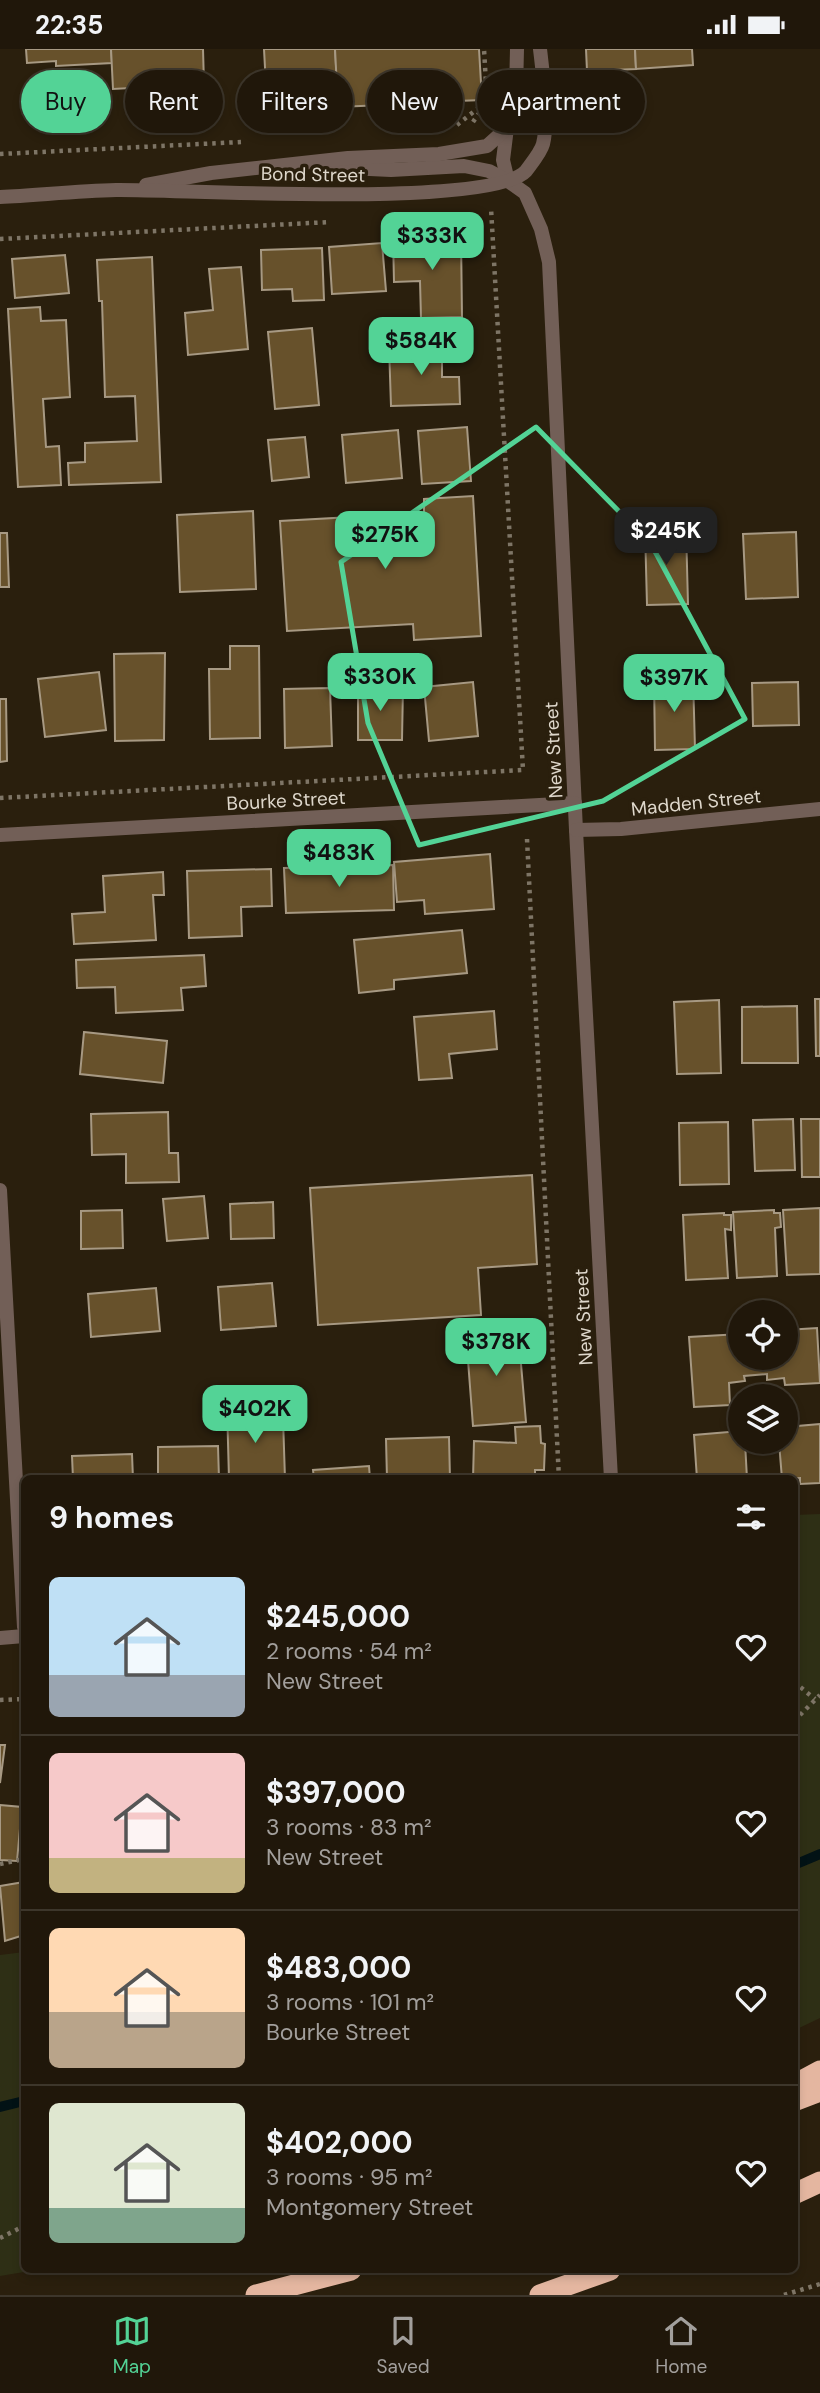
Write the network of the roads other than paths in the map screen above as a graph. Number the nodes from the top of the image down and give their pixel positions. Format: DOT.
graph roads {
  1 [pos="517,49"];
  2 [pos="540,49"];
  3 [pos="516,70"];
  4 [pos="501,133"];
  5 [pos="506,133"];
  6 [pos="285,165"];
  7 [pos="508,181"];
  8 [pos="117,190"];
  9 [pos="0,197"];
  10 [pos="575,803"];
  11 [pos="820,809"];
  12 [pos="576,830"];
  13 [pos="0,835"];
  14 [pos="0,1190"];
  15 [pos="611,1475"];
  16 [pos="21,1572"];
  17 [pos="21,1636"];
  18 [pos="0,1638"];
  19 [pos="820,2070"];
  20 [pos="798,2083"];
  21 [pos="820,2091"];
  22 [pos="798,2099"];
  23 [pos="820,2182"];
  24 [pos="798,2192"];
  25 [pos="340,2273"];
  26 [pos="602,2273"];
  27 [pos="256,2295"];
  28 [pos="540,2295"];
  1 -- 3 [label="street"];
  2 -- 7 [label="street"];
  4 -- 6 [label="street, Bond Street"];
  5 -- 7 [label="street"];
  6 -- 7 [label="street"];
  6 -- 8 [label="street, Bond Street"];
  7 -- 8 [label="street, Bond Street"];
  7 -- 10 [label="street, New Street"];
  8 -- 9 [label="street, Bond Street"];
  10 -- 12 [label="street, New Street"];
  10 -- 13 [label="street, Bourke Street"];
  11 -- 12 [label="street, Madden Street"];
  12 -- 15 [label="street, New Street"];
  14 -- 16 [label="street"];
  17 -- 18 [label="street"];
  19 -- 20 [label="highway"];
  21 -- 22 [label="highway"];
  23 -- 24 [label="highway"];
  25 -- 27 [label="highway"];
  26 -- 28 [label="highway"];
}
